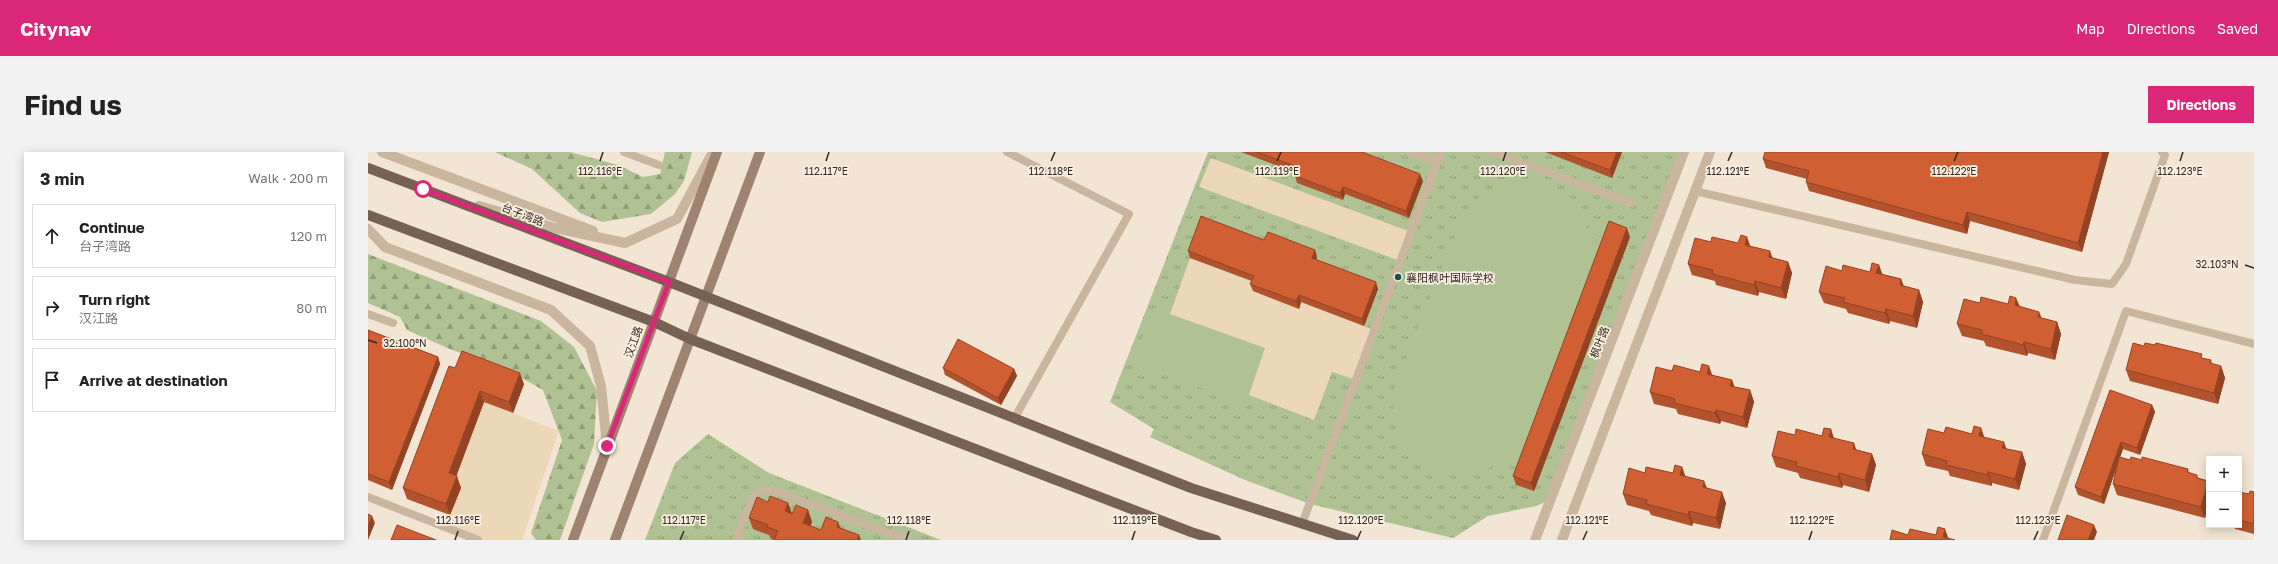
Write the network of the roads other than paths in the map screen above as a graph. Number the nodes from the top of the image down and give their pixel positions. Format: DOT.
graph roads {
  1 [pos="382,152"];
  2 [pos="624,152"];
  3 [pos="713,152"];
  4 [pos="717,152"];
  5 [pos="760,152"];
  6 [pos="1007,152"];
  7 [pos="1410,152"];
  8 [pos="1441,152"];
  9 [pos="1493,152"];
  10 [pos="1684,152"];
  11 [pos="1710,152"];
  12 [pos="2165,153"];
  13 [pos="1437,162"];
  14 [pos="659,165"];
  15 [pos="368,168"];
  16 [pos="423,189"];
  17 [pos="1695,191"];
  18 [pos="1631,203"];
  19 [pos="368,215"];
  20 [pos="368,229"];
  21 [pos="368,241"];
  22 [pos="625,243"];
  23 [pos="385,247"];
  24 [pos="669,282"];
  25 [pos="706,297"];
  26 [pos="368,314"];
  27 [pos="654,322"];
  28 [pos="393,323"];
  29 [pos="690,339"];
  30 [pos="2254,344"];
  31 [pos="1014,419"];
  32 [pos="607,446"];
  33 [pos="368,497"];
  34 [pos="1302,524"];
  35 [pos="478,540"];
  36 [pos="573,540"];
  37 [pos="615,540"];
  38 [pos="736,540"];
  39 [pos="908,540"];
  40 [pos="1216,540"];
  41 [pos="1353,540"];
  42 [pos="1535,540"];
  43 [pos="1562,540"];
  44 [pos="2043,540"];
  1 -- 22 [label="street"];
  2 -- 14 [label="lane"];
  3 -- 22 [label="street"];
  4 -- 24 [label="main road, 汉江路"];
  5 -- 25 [label="main road"];
  6 -- 31 [label="lane"];
  7 -- 13 [label="lane"];
  8 -- 13 [label="lane"];
  9 -- 18 [label="lane"];
  10 -- 42 [label="street, 枫叶路"];
  11 -- 17 [label="street"];
  12 -- 17 [label="lane"];
  13 -- 34 [label="lane"];
  15 -- 16 [label="main road, 台子湾路"];
  16 -- 22 [label="street"];
  16 -- 24 [label="main road, 台子湾路"];
  17 -- 43 [label="street"];
  19 -- 27 [label="main road"];
  20 -- 23 [label="street"];
  21 -- 23 [label="street"];
  23 -- 32 [label="street"];
  24 -- 25 [label="main road, 台子湾路"];
  24 -- 27 [label="main road, 汉江路"];
  25 -- 29 [label="main road"];
  25 -- 31 [label="main road, 台子湾路"];
  26 -- 28 [label="lane"];
  27 -- 29 [label="main road"];
  27 -- 32 [label="main road, 汉江路"];
  29 -- 37 [label="main road"];
  29 -- 40 [label="main road"];
  30 -- 44 [label="lane"];
  31 -- 34 [label="main road, 台子湾路"];
  32 -- 36 [label="main road, 汉江路"];
  33 -- 35 [label="lane"];
  34 -- 41 [label="main road, 台子湾路"];
  38 -- 39 [label="lane"];
}
